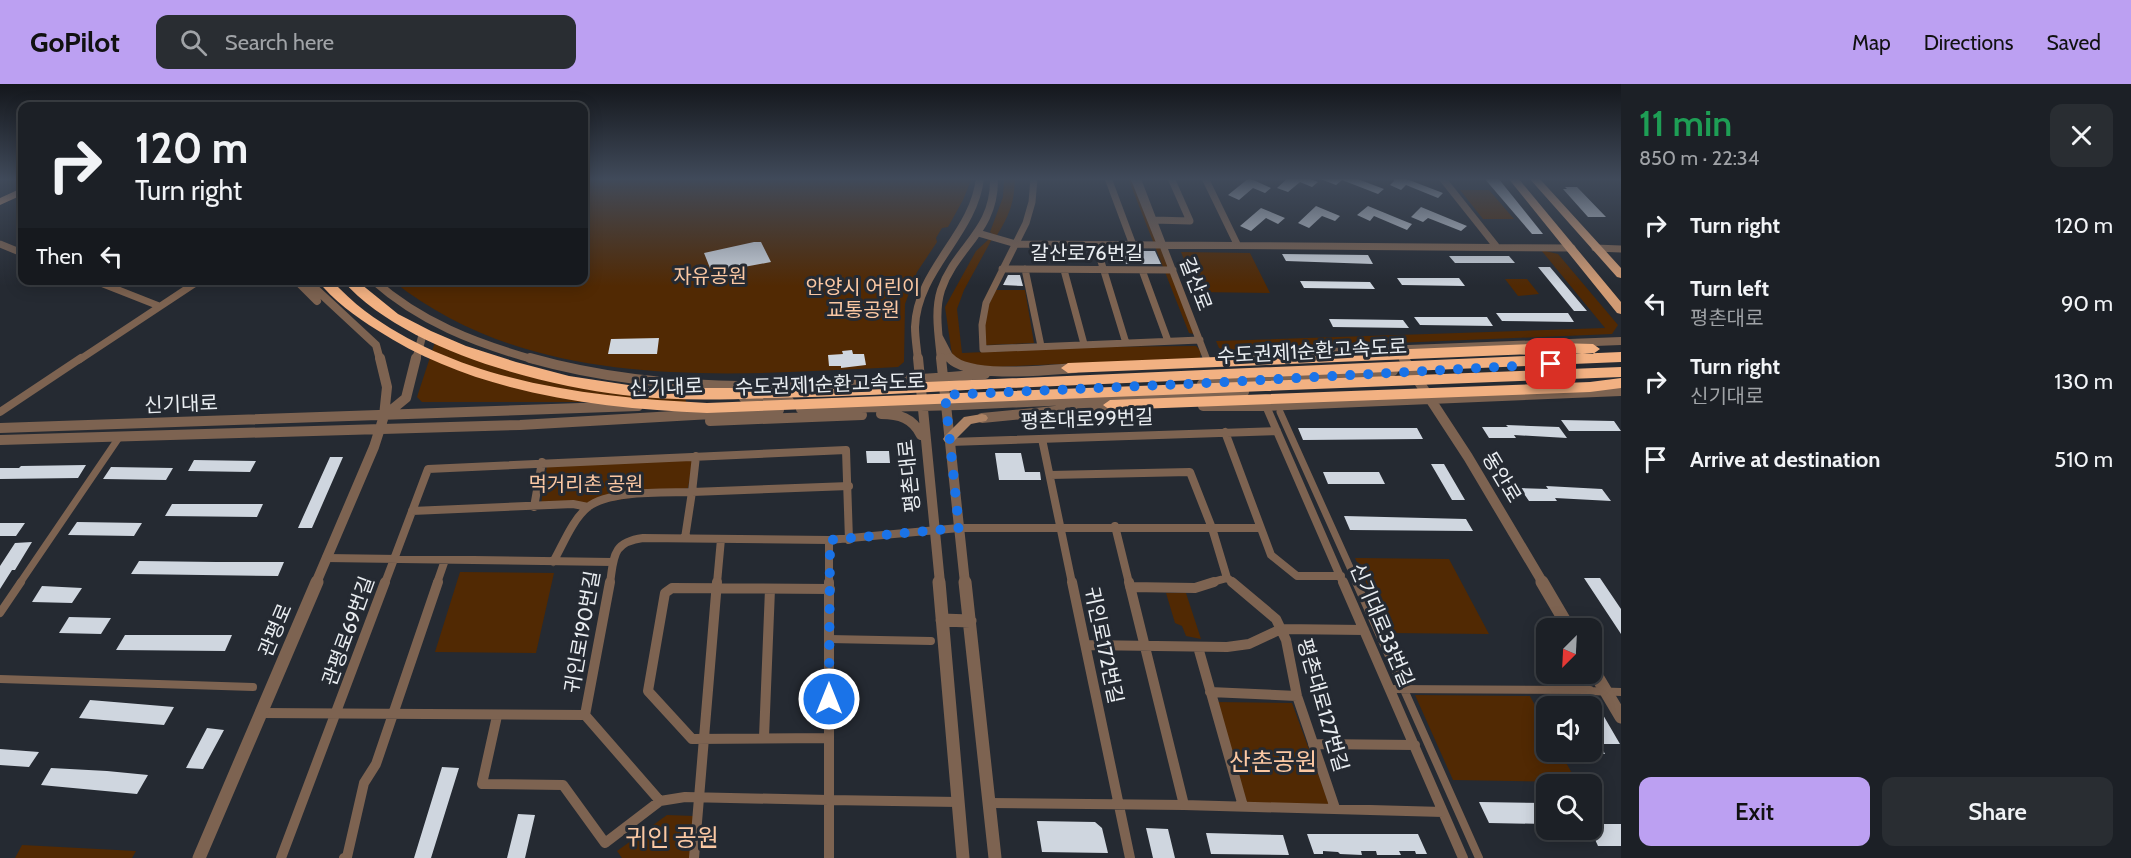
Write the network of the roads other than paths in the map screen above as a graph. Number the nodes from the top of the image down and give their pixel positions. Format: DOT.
graph roads {
  1 [pos="970,214"];
  2 [pos="989,214"];
  3 [pos="1029,214"];
  4 [pos="1121,214"];
  5 [pos="1148,214"];
  6 [pos="1151,214"];
  7 [pos="1187,214"];
  8 [pos="1223,214"];
  9 [pos="1471,214"];
  10 [pos="1544,214"];
  11 [pos="1565,214"];
  12 [pos="1154,220"];
  13 [pos="978,233"];
  14 [pos="0,244"];
  15 [pos="1016,244"];
  16 [pos="1237,244"];
  17 [pos="1096,245"];
  18 [pos="1133,245"];
  19 [pos="1160,245"];
  20 [pos="1496,246"];
  21 [pos="1572,248"];
  22 [pos="1595,248"];
  23 [pos="1621,249"];
  24 [pos="18,251"];
  25 [pos="1002,269"];
  26 [pos="1025,269"];
  27 [pos="1103,269"];
  28 [pos="1064,270"];
  29 [pos="1142,270"];
  30 [pos="1171,270"];
  31 [pos="1621,275"];
  32 [pos="106,285"];
  33 [pos="192,285"];
  34 [pos="300,285"];
  35 [pos="311,285"];
  36 [pos="328,285"];
  37 [pos="354,285"];
  38 [pos="362,285"];
  39 [pos="379,285"];
  40 [pos="159,306"];
  41 [pos="405,307"];
  42 [pos="1621,310"];
  43 [pos="423,333"];
  44 [pos="939,337"];
  45 [pos="1198,340"];
  46 [pos="1168,341"];
  47 [pos="1621,341"];
  48 [pos="1566,342"];
  49 [pos="1126,343"];
  50 [pos="1084,344"];
  51 [pos="376,345"];
  52 [pos="1041,346"];
  53 [pos="1397,349"];
  54 [pos="1621,350"];
  55 [pos="1621,357"];
  56 [pos="1207,360"];
  57 [pos="1621,362"];
  58 [pos="1527,365"];
  59 [pos="1068,368"];
  60 [pos="1046,370"];
  61 [pos="1411,371"];
  62 [pos="1621,373"];
  63 [pos="943,378"];
  64 [pos="919,379"];
  65 [pos="867,381"];
  66 [pos="1621,383"];
  67 [pos="1420,384"];
  68 [pos="1621,391"];
  69 [pos="826,399"];
  70 [pos="946,400"];
  71 [pos="1431,400"];
  72 [pos="920,401"];
  73 [pos="790,405"];
  74 [pos="968,405"];
  75 [pos="1110,405"];
  76 [pos="1266,406"];
  77 [pos="0,412"];
  78 [pos="1280,412"];
  79 [pos="982,418"];
  80 [pos="734,420"];
  81 [pos="382,422"];
  82 [pos="520,425"];
  83 [pos="0,428"];
  84 [pos="1277,431"];
  85 [pos="1225,432"];
  86 [pos="120,436"];
  87 [pos="1042,439"];
  88 [pos="0,440"];
  89 [pos="950,441"];
  90 [pos="925,443"];
  91 [pos="696,456"];
  92 [pos="542,462"];
  93 [pos="1050,475"];
  94 [pos="849,486"];
  95 [pos="692,492"];
  96 [pos="534,507"];
  97 [pos="588,507"];
  98 [pos="412,511"];
  99 [pos="1115,526"];
  100 [pos="1060,527"];
  101 [pos="959,528"];
  102 [pos="1212,528"];
  103 [pos="1260,528"];
  104 [pos="936,530"];
  105 [pos="685,538"];
  106 [pos="721,539"];
  107 [pos="830,540"];
  108 [pos="849,540"];
  109 [pos="326,558"];
  110 [pos="394,559"];
  111 [pos="445,560"];
  112 [pos="553,562"];
  113 [pos="612,562"];
  114 [pos="1341,576"];
  115 [pos="1227,578"];
  116 [pos="1130,587"];
  117 [pos="716,589"];
  118 [pos="770,589"];
  119 [pos="830,589"];
  120 [pos="0,613"];
  121 [pos="1563,618"];
  122 [pos="942,620"];
  123 [pos="970,621"];
  124 [pos="1281,629"];
  125 [pos="1364,630"];
  126 [pos="829,639"];
  127 [pos="931,641"];
  128 [pos="1086,645"];
  129 [pos="1145,646"];
  130 [pos="1198,647"];
  131 [pos="0,679"];
  132 [pos="1601,684"];
  133 [pos="253,687"];
  134 [pos="1390,689"];
  135 [pos="1404,689"];
  136 [pos="1590,690"];
  137 [pos="1554,691"];
  138 [pos="1210,692"];
  139 [pos="1621,692"];
  140 [pos="1297,696"];
  141 [pos="261,713"];
  142 [pos="336,715"];
  143 [pos="393,715"];
  144 [pos="585,715"];
  145 [pos="498,716"];
  146 [pos="1621,717"];
  147 [pos="764,737"];
  148 [pos="703,738"];
  149 [pos="829,738"];
  150 [pos="1313,744"];
  151 [pos="1415,745"];
  152 [pos="698,799"];
  153 [pos="660,801"];
  154 [pos="829,801"];
  155 [pos="958,802"];
  156 [pos="989,803"];
  157 [pos="1119,805"];
  158 [pos="1184,805"];
  159 [pos="1243,806"];
  160 [pos="1335,808"];
  161 [pos="1443,812"];
  162 [pos="199,858"];
  163 [pos="281,858"];
  164 [pos="344,858"];
  165 [pos="694,858"];
  166 [pos="829,858"];
  167 [pos="963,858"];
  168 [pos="995,858"];
  169 [pos="1130,858"];
  170 [pos="1463,858"];
  171 [pos="1479,858"];
  1 -- 64 [label="street, 평촌대로"];
  2 -- 13 [label="street"];
  3 -- 15 [label="street"];
  4 -- 18 [label="street"];
  5 -- 19 [label="street"];
  6 -- 12 [label="street, 갈산로"];
  7 -- 12 [label="street"];
  8 -- 16 [label="street"];
  9 -- 20 [label="street"];
  10 -- 21 [label="main road"];
  11 -- 22 [label="main road"];
  12 -- 19 [label="street, 갈산로"];
  13 -- 15 [label="street"];
  13 -- 44 [label="street"];
  14 -- 24 [label="street"];
  15 -- 17 [label="street"];
  15 -- 25 [label="street"];
  16 -- 19 [label="street"];
  16 -- 20 [label="street"];
  17 -- 18 [label="street"];
  17 -- 27 [label="street"];
  18 -- 19 [label="street"];
  19 -- 30 [label="street, 갈산로"];
  20 -- 21 [label="street"];
  21 -- 42 [label="main road"];
  22 -- 23 [label="street"];
  22 -- 31 [label="main road"];
  25 -- 26 [label="street, 갈산로76번길"];
  25 -- 52 [label="street"];
  26 -- 28 [label="street, 갈산로76번길"];
  26 -- 52 [label="street"];
  27 -- 28 [label="street, 갈산로76번길"];
  27 -- 29 [label="street, 갈산로76번길"];
  27 -- 49 [label="street"];
  28 -- 50 [label="street"];
  29 -- 30 [label="street, 갈산로76번길"];
  29 -- 46 [label="street"];
  30 -- 45 [label="street, 갈산로"];
  32 -- 40 [label="street"];
  33 -- 40 [label="street"];
  34 -- 51 [label="street"];
  35 -- 51 [label="street"];
  36 -- 62 [label="highway, 수도권제1순환고속도로"];
  37 -- 55 [label="highway, 수도권제1순환고속도로"];
  38 -- 43 [label="street"];
  39 -- 41 [label="street"];
  40 -- 77 [label="street"];
  41 -- 43 [label="street"];
  41 -- 65 [label="street"];
  43 -- 73 [label="street"];
  43 -- 81 [label="street, 관평로"];
  44 -- 60 [label="street"];
  44 -- 63 [label="street"];
  45 -- 46 [label="street"];
  45 -- 56 [label="street, 갈산로"];
  46 -- 49 [label="street"];
  47 -- 48 [label="street"];
  48 -- 53 [label="street"];
  48 -- 58 [label="street"];
  49 -- 50 [label="street"];
  50 -- 52 [label="street"];
  51 -- 81 [label="street, 관평로"];
  53 -- 56 [label="street"];
  53 -- 61 [label="street, 동안로"];
  54 -- 59 [label="highway"];
  56 -- 59 [label="street"];
  57 -- 58 [label="street, 신기대로"];
  58 -- 61 [label="street, 신기대로"];
  59 -- 60 [label="street"];
  60 -- 63 [label="street"];
  61 -- 67 [label="street, 동안로"];
  61 -- 70 [label="street, 신기대로"];
  62 -- 67 [label="street, 신기대로"];
  63 -- 64 [label="street"];
  63 -- 70 [label="street"];
  64 -- 65 [label="street"];
  64 -- 72 [label="street, 평촌대로"];
  65 -- 69 [label="street"];
  66 -- 75 [label="highway"];
  67 -- 71 [label="street, 동안로"];
  67 -- 74 [label="street, 신기대로"];
  68 -- 71 [label="street"];
  69 -- 72 [label="street, 신기대로"];
  69 -- 73 [label="street, 신기대로"];
  70 -- 72 [label="street, 신기대로"];
  70 -- 74 [label="street, 신기대로"];
  70 -- 89 [label="street"];
  71 -- 76 [label="street"];
  71 -- 121 [label="street, 동안로"];
  72 -- 73 [label="street, 신기대로"];
  72 -- 90 [label="street, 평촌대로"];
  73 -- 80 [label="street"];
  73 -- 81 [label="street, 신기대로"];
  73 -- 82 [label="street, 신기대로"];
  74 -- 75 [label="street"];
  75 -- 76 [label="street"];
  75 -- 79 [label="street"];
  76 -- 84 [label="street, 신기대로33번길"];
  78 -- 135 [label="street"];
  79 -- 89 [label="main road"];
  80 -- 82 [label="street"];
  80 -- 90 [label="street"];
  81 -- 82 [label="street, 신기대로"];
  81 -- 83 [label="street, 신기대로"];
  81 -- 86 [label="street, 신기대로"];
  81 -- 109 [label="street, 관평로"];
  84 -- 85 [label="street, 평촌대로99번길"];
  84 -- 114 [label="street, 신기대로33번길"];
  85 -- 87 [label="street, 평촌대로99번길"];
  85 -- 103 [label="street"];
  86 -- 88 [label="street, 신기대로"];
  86 -- 120 [label="street"];
  87 -- 89 [label="street, 평촌대로99번길"];
  87 -- 93 [label="street, 귀인로172번길"];
  89 -- 101 [label="street"];
  90 -- 104 [label="street, 평촌대로"];
  91 -- 92 [label="street"];
  91 -- 94 [label="street"];
  91 -- 95 [label="street"];
  92 -- 96 [label="street"];
  92 -- 98 [label="street, 관평로69번길"];
  93 -- 100 [label="street, 귀인로172번길"];
  93 -- 102 [label="street"];
  94 -- 95 [label="street"];
  94 -- 108 [label="street"];
  95 -- 97 [label="street"];
  95 -- 105 [label="street"];
  96 -- 97 [label="street"];
  96 -- 98 [label="street"];
  97 -- 112 [label="street"];
  98 -- 110 [label="street, 관평로69번길"];
  99 -- 100 [label="street, 귀인로190번길"];
  99 -- 102 [label="street, 귀인로190번길"];
  99 -- 116 [label="street"];
  100 -- 101 [label="street, 귀인로190번길"];
  100 -- 128 [label="street, 귀인로172번길"];
  101 -- 104 [label="street, 귀인로190번길"];
  101 -- 123 [label="street"];
  102 -- 103 [label="street, 귀인로190번길"];
  102 -- 115 [label="street"];
  103 -- 114 [label="street"];
  104 -- 108 [label="street, 귀인로190번길"];
  104 -- 122 [label="street, 평촌대로"];
  105 -- 106 [label="street, 귀인로190번길"];
  105 -- 113 [label="street, 귀인로190번길"];
  106 -- 107 [label="street, 귀인로190번길"];
  106 -- 117 [label="street"];
  107 -- 108 [label="street, 귀인로190번길"];
  107 -- 119 [label="street"];
  109 -- 110 [label="street, 관평로69번길"];
  109 -- 141 [label="street, 관평로"];
  110 -- 111 [label="street, 관평로69번길"];
  110 -- 142 [label="street, 관평로69번길"];
  111 -- 112 [label="street, 관평로69번길"];
  111 -- 143 [label="street"];
  112 -- 113 [label="street, 관평로69번길"];
  113 -- 144 [label="street, 귀인로190번길"];
  114 -- 125 [label="street, 신기대로33번길"];
  115 -- 116 [label="street"];
  115 -- 124 [label="street, 평촌대로127번길"];
  116 -- 129 [label="street"];
  117 -- 118 [label="street"];
  117 -- 148 [label="street"];
  117 -- 148 [label="street"];
  118 -- 119 [label="street"];
  118 -- 147 [label="street"];
  119 -- 126 [label="street"];
  122 -- 123 [label="street"];
  122 -- 155 [label="street, 평촌대로"];
  123 -- 156 [label="street"];
  124 -- 125 [label="street"];
  124 -- 130 [label="street"];
  124 -- 140 [label="street, 평촌대로127번길"];
  125 -- 134 [label="street, 신기대로33번길"];
  126 -- 127 [label="street"];
  126 -- 149 [label="street"];
  128 -- 129 [label="street"];
  128 -- 157 [label="street, 귀인로172번길"];
  129 -- 130 [label="street"];
  129 -- 158 [label="street"];
  130 -- 138 [label="street"];
  131 -- 133 [label="street"];
  132 -- 146 [label="street"];
  134 -- 135 [label="street"];
  134 -- 151 [label="street, 신기대로33번길"];
  135 -- 137 [label="street"];
  135 -- 171 [label="street"];
  136 -- 137 [label="street"];
  137 -- 139 [label="street"];
  138 -- 140 [label="street"];
  138 -- 159 [label="street"];
  140 -- 150 [label="street, 평촌대로127번길"];
  141 -- 142 [label="street"];
  141 -- 162 [label="street, 관평로"];
  142 -- 143 [label="street"];
  142 -- 163 [label="street, 관평로69번길"];
  143 -- 145 [label="street"];
  143 -- 164 [label="street"];
  144 -- 145 [label="street"];
  144 -- 153 [label="street, 귀인로190번길"];
  145 -- 153 [label="street"];
  147 -- 148 [label="street"];
  147 -- 149 [label="street"];
  148 -- 152 [label="street"];
  149 -- 154 [label="street"];
  150 -- 151 [label="street"];
  150 -- 160 [label="street, 평촌대로127번길"];
  151 -- 161 [label="street, 신기대로33번길"];
  152 -- 153 [label="street"];
  152 -- 154 [label="street"];
  152 -- 165 [label="street"];
  154 -- 155 [label="street"];
  154 -- 166 [label="street"];
  155 -- 167 [label="street, 평촌대로"];
  156 -- 157 [label="street"];
  156 -- 168 [label="street"];
  157 -- 158 [label="street"];
  157 -- 169 [label="street, 귀인로172번길"];
  158 -- 159 [label="street"];
  159 -- 160 [label="street"];
  160 -- 161 [label="street"];
  161 -- 170 [label="street, 신기대로33번길"];
}
